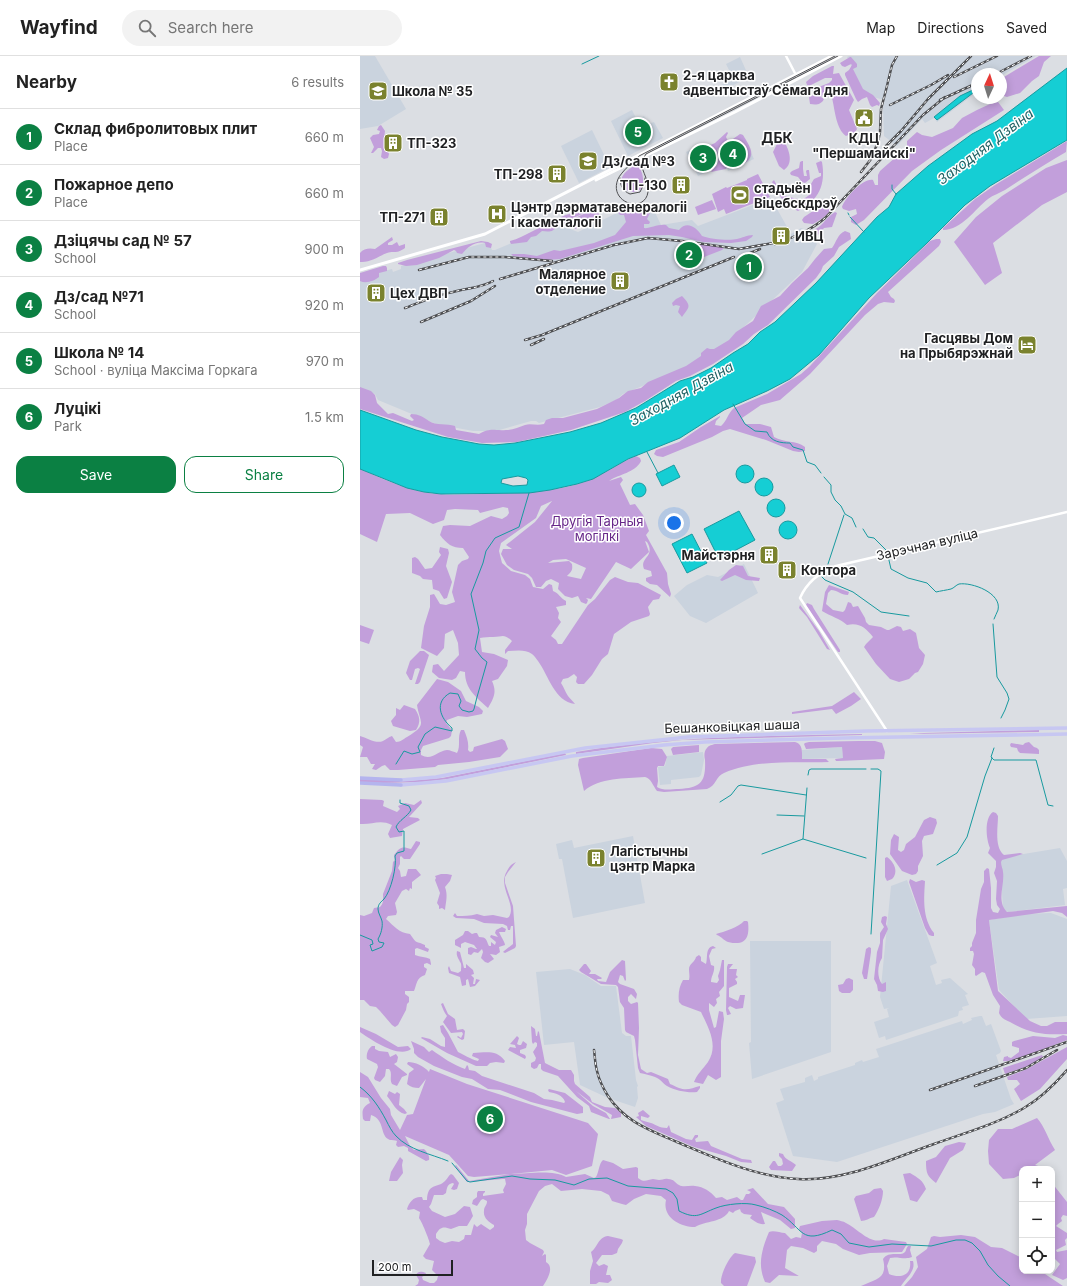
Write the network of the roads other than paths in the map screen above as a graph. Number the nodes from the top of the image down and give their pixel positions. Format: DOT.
graph roads {
  1 [pos="786,56"];
  2 [pos="832,56"];
  3 [pos="841,56"];
  4 [pos="796,75"];
  5 [pos="798,79"];
  6 [pos="523,216"];
  7 [pos="360,270"];
  8 [pos="1067,512"];
  9 [pos="1067,728"];
  10 [pos="887,731"];
  11 [pos="1067,734"];
  12 [pos="360,778"];
  13 [pos="401,780"];
  14 [pos="360,783"];
  15 [pos="401,785"];
  1 -- 4 [label="street"];
  2 -- 4 [label="main road"];
  3 -- 5 [label="main road"];
  4 -- 5 [label="street"];
  4 -- 6 [label="main road"];
  5 -- 6 [label="main road"];
  6 -- 7 [label="main road"];
  8 -- 10 [label="street, Зарэчная вуліца"];
  9 -- 10 [label="main road, Бешанковіцкая шаша"];
  10 -- 13 [label="main road, Бешанковіцкая шаша"];
  11 -- 15 [label="main road, Бешанковіцкая шаша"];
  12 -- 13 [label="highway"];
  14 -- 15 [label="highway"];
}
